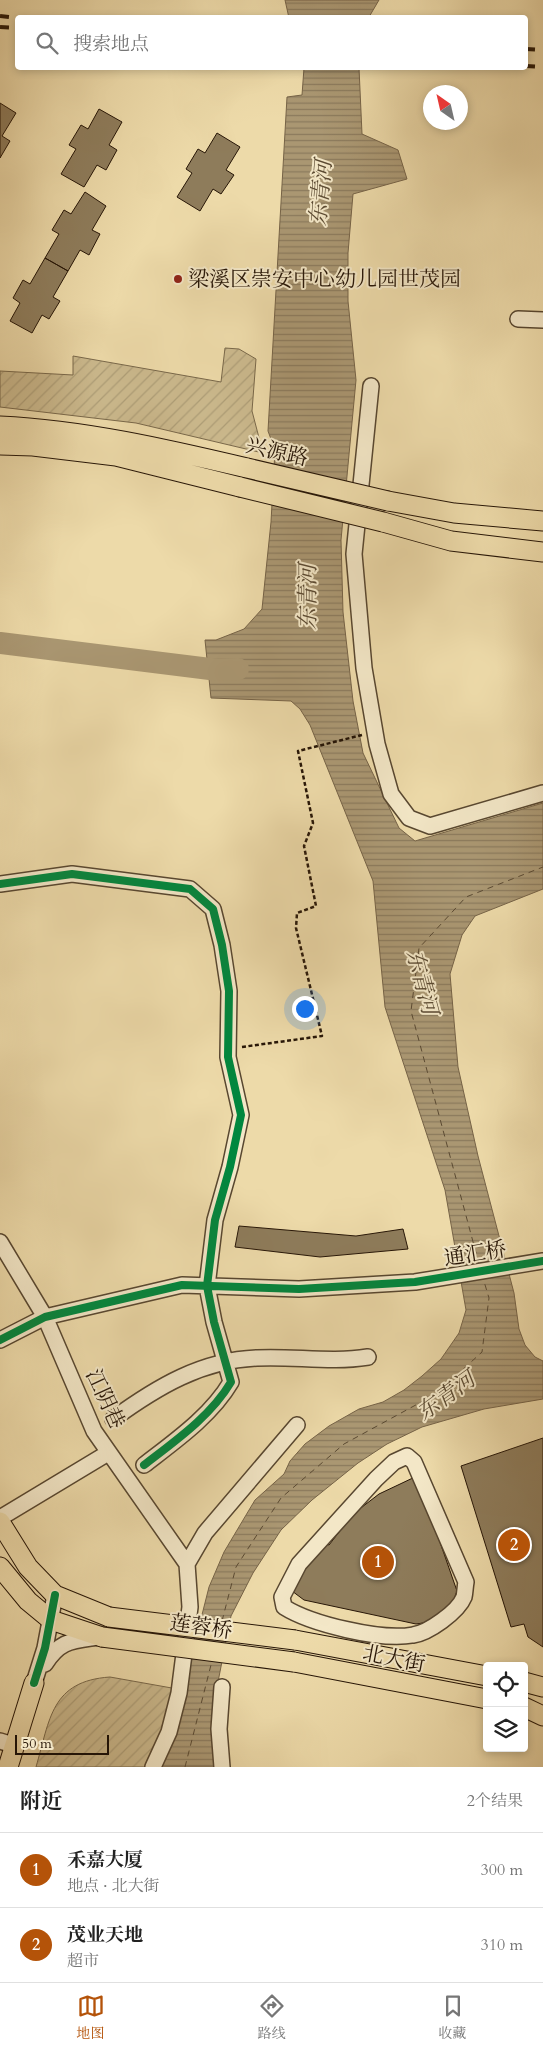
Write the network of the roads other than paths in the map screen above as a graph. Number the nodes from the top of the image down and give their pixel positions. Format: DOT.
graph roads {
  1 [pos="518,319"];
  2 [pos="543,320"];
  3 [pos="372,386"];
  4 [pos="0,426"];
  5 [pos="0,444"];
  6 [pos="543,521"];
  7 [pos="543,552"];
  8 [pos="543,793"];
  9 [pos="0,884"];
  10 [pos="0,1242"];
  11 [pos="542,1261"];
  12 [pos="208,1286"];
  13 [pos="45,1318"];
  14 [pos="0,1340"];
  15 [pos="368,1357"];
  16 [pos="225,1360"];
  17 [pos="113,1419"];
  18 [pos="296,1425"];
  19 [pos="108,1452"];
  20 [pos="144,1465"];
  21 [pos="0,1520"];
  22 [pos="187,1564"];
  23 [pos="0,1567"];
  24 [pos="55,1595"];
  25 [pos="51,1620"];
  26 [pos="329,1624"];
  27 [pos="102,1636"];
  28 [pos="295,1640"];
  29 [pos="324,1645"];
  30 [pos="294,1662"];
  31 [pos="483,1675"];
  32 [pos="34,1683"];
  33 [pos="528,1683"];
  34 [pos="222,1687"];
  35 [pos="543,1687"];
  36 [pos="483,1698"];
  37 [pos="528,1709"];
  38 [pos="543,1716"];
  39 [pos="8,1743"];
  40 [pos="8,1767"];
  41 [pos="153,1767"];
  42 [pos="222,1767"];
  1 -- 2 [label="street"];
  3 -- 8 [label="street"];
  4 -- 6 [label="main road, 兴源路, bridge"];
  5 -- 7 [label="main road, 兴源路, bridge"];
  9 -- 12 [label="street"];
  10 -- 13 [label="street, 江阴巷"];
  11 -- 12 [label="street, 通汇桥"];
  12 -- 13 [label="street, 通汇桥"];
  12 -- 16 [label="street"];
  13 -- 14 [label="street, 通汇桥"];
  13 -- 19 [label="street, 江阴巷"];
  15 -- 16 [label="street"];
  16 -- 17 [label="street"];
  16 -- 20 [label="street"];
  18 -- 22 [label="street"];
  19 -- 21 [label="street"];
  19 -- 22 [label="street, 江阴巷"];
  21 -- 24 [label="main road"];
  22 -- 41 [label="street"];
  23 -- 25 [label="main road"];
  24 -- 25 [label="street"];
  24 -- 28 [label="main road, 莲蓉桥, bridge"];
  25 -- 27 [label="main road"];
  25 -- 32 [label="street"];
  26 -- 26 [label="street"];
  26 -- 29 [label="street"];
  27 -- 30 [label="main road, 莲蓉桥, bridge"];
  27 -- 32 [label="street"];
  28 -- 29 [label="main road, 北大街"];
  29 -- 31 [label="main road, 北大街"];
  30 -- 36 [label="main road, 北大街"];
  32 -- 39 [label="main road"];
  33 -- 35 [label="main road"];
  34 -- 42 [label="street"];
  37 -- 38 [label="main road"];
  39 -- 40 [label="main road"];
}
